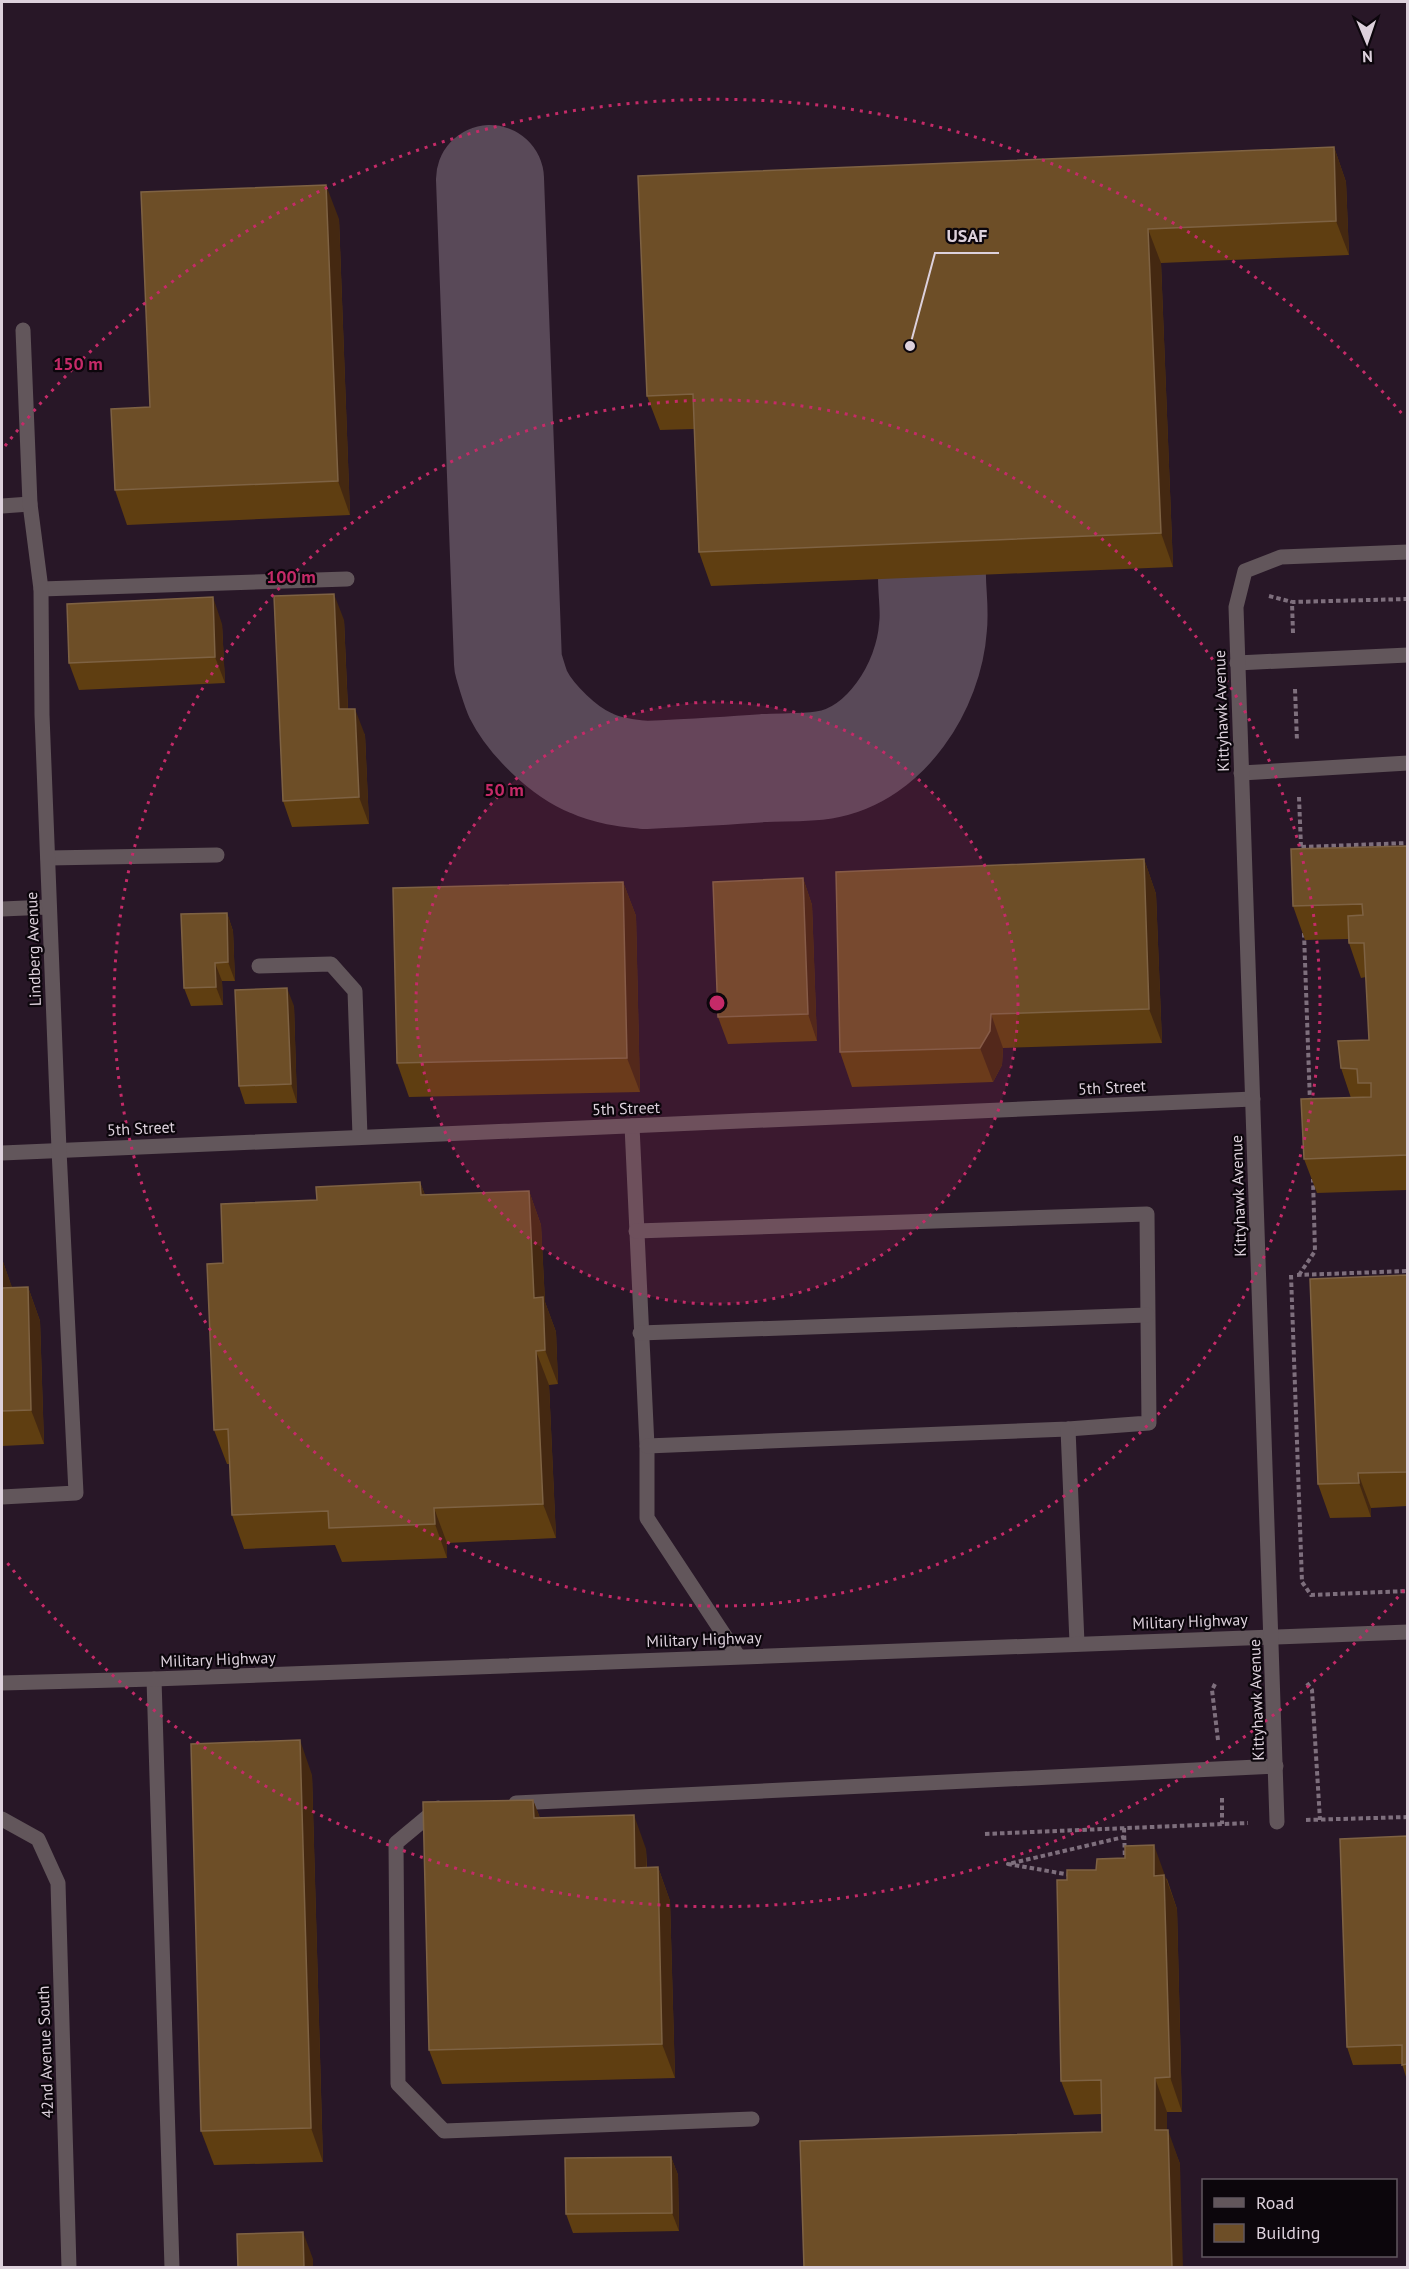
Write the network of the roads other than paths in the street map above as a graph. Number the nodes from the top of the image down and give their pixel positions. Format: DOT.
graph roads {
  1 [pos="23,330"];
  2 [pos="30,504"];
  3 [pos="2,506"];
  4 [pos="1407,552"];
  5 [pos="347,579"];
  6 [pos="41,589"];
  7 [pos="1407,655"];
  8 [pos="1238,663"];
  9 [pos="1407,763"];
  10 [pos="1241,773"];
  11 [pos="217,855"];
  12 [pos="48,858"];
  13 [pos="49,907"];
  14 [pos="2,909"];
  15 [pos="259,966"];
  16 [pos="1253,1099"];
  17 [pos="632,1126"];
  18 [pos="360,1136"];
  19 [pos="59,1150"];
  20 [pos="2,1153"];
  21 [pos="636,1231"];
  22 [pos="1147,1315"];
  23 [pos="640,1333"];
  24 [pos="1068,1429"];
  25 [pos="647,1446"];
  26 [pos="2,1497"];
  27 [pos="1407,1632"];
  28 [pos="1272,1636"];
  29 [pos="1077,1643"];
  30 [pos="738,1656"];
  31 [pos="154,1679"];
  32 [pos="2,1683"];
  33 [pos="1276,1766"];
  34 [pos="498,1804"];
  35 [pos="451,1806"];
  36 [pos="2,1819"];
  37 [pos="1277,1822"];
  38 [pos="752,2119"];
  39 [pos="69,2268"];
  40 [pos="172,2268"];
  1 -- 2 [label="street, Lindberg Avenue"];
  2 -- 3 [label="street"];
  2 -- 6 [label="street, Lindberg Avenue"];
  4 -- 8 [label="street, Kittyhawk Avenue"];
  5 -- 6 [label="street"];
  6 -- 12 [label="street, Lindberg Avenue"];
  7 -- 8 [label="street"];
  8 -- 10 [label="street, Kittyhawk Avenue"];
  9 -- 10 [label="street"];
  10 -- 16 [label="street, Kittyhawk Avenue"];
  11 -- 12 [label="street"];
  12 -- 13 [label="street, Lindberg Avenue"];
  13 -- 14 [label="street"];
  13 -- 19 [label="street, Lindberg Avenue"];
  15 -- 18 [label="street"];
  16 -- 17 [label="street, 5th Street"];
  16 -- 28 [label="street, Kittyhawk Avenue"];
  17 -- 18 [label="street, 5th Street"];
  17 -- 21 [label="street"];
  18 -- 19 [label="street, 5th Street"];
  19 -- 20 [label="street, 5th Street"];
  19 -- 26 [label="street, Lindberg Avenue"];
  21 -- 22 [label="street"];
  21 -- 23 [label="street"];
  22 -- 23 [label="street"];
  22 -- 24 [label="street"];
  23 -- 25 [label="street"];
  24 -- 25 [label="street"];
  24 -- 29 [label="street"];
  25 -- 30 [label="street"];
  27 -- 28 [label="street, Military Highway"];
  28 -- 29 [label="street, Military Highway"];
  28 -- 33 [label="street, Kittyhawk Avenue"];
  29 -- 30 [label="street, Military Highway"];
  30 -- 31 [label="street, Military Highway"];
  31 -- 32 [label="street, Military Highway"];
  31 -- 40 [label="street"];
  33 -- 34 [label="street"];
  33 -- 37 [label="street, Kittyhawk Avenue"];
  35 -- 38 [label="street"];
  36 -- 39 [label="street, 42nd Avenue South"];
}
